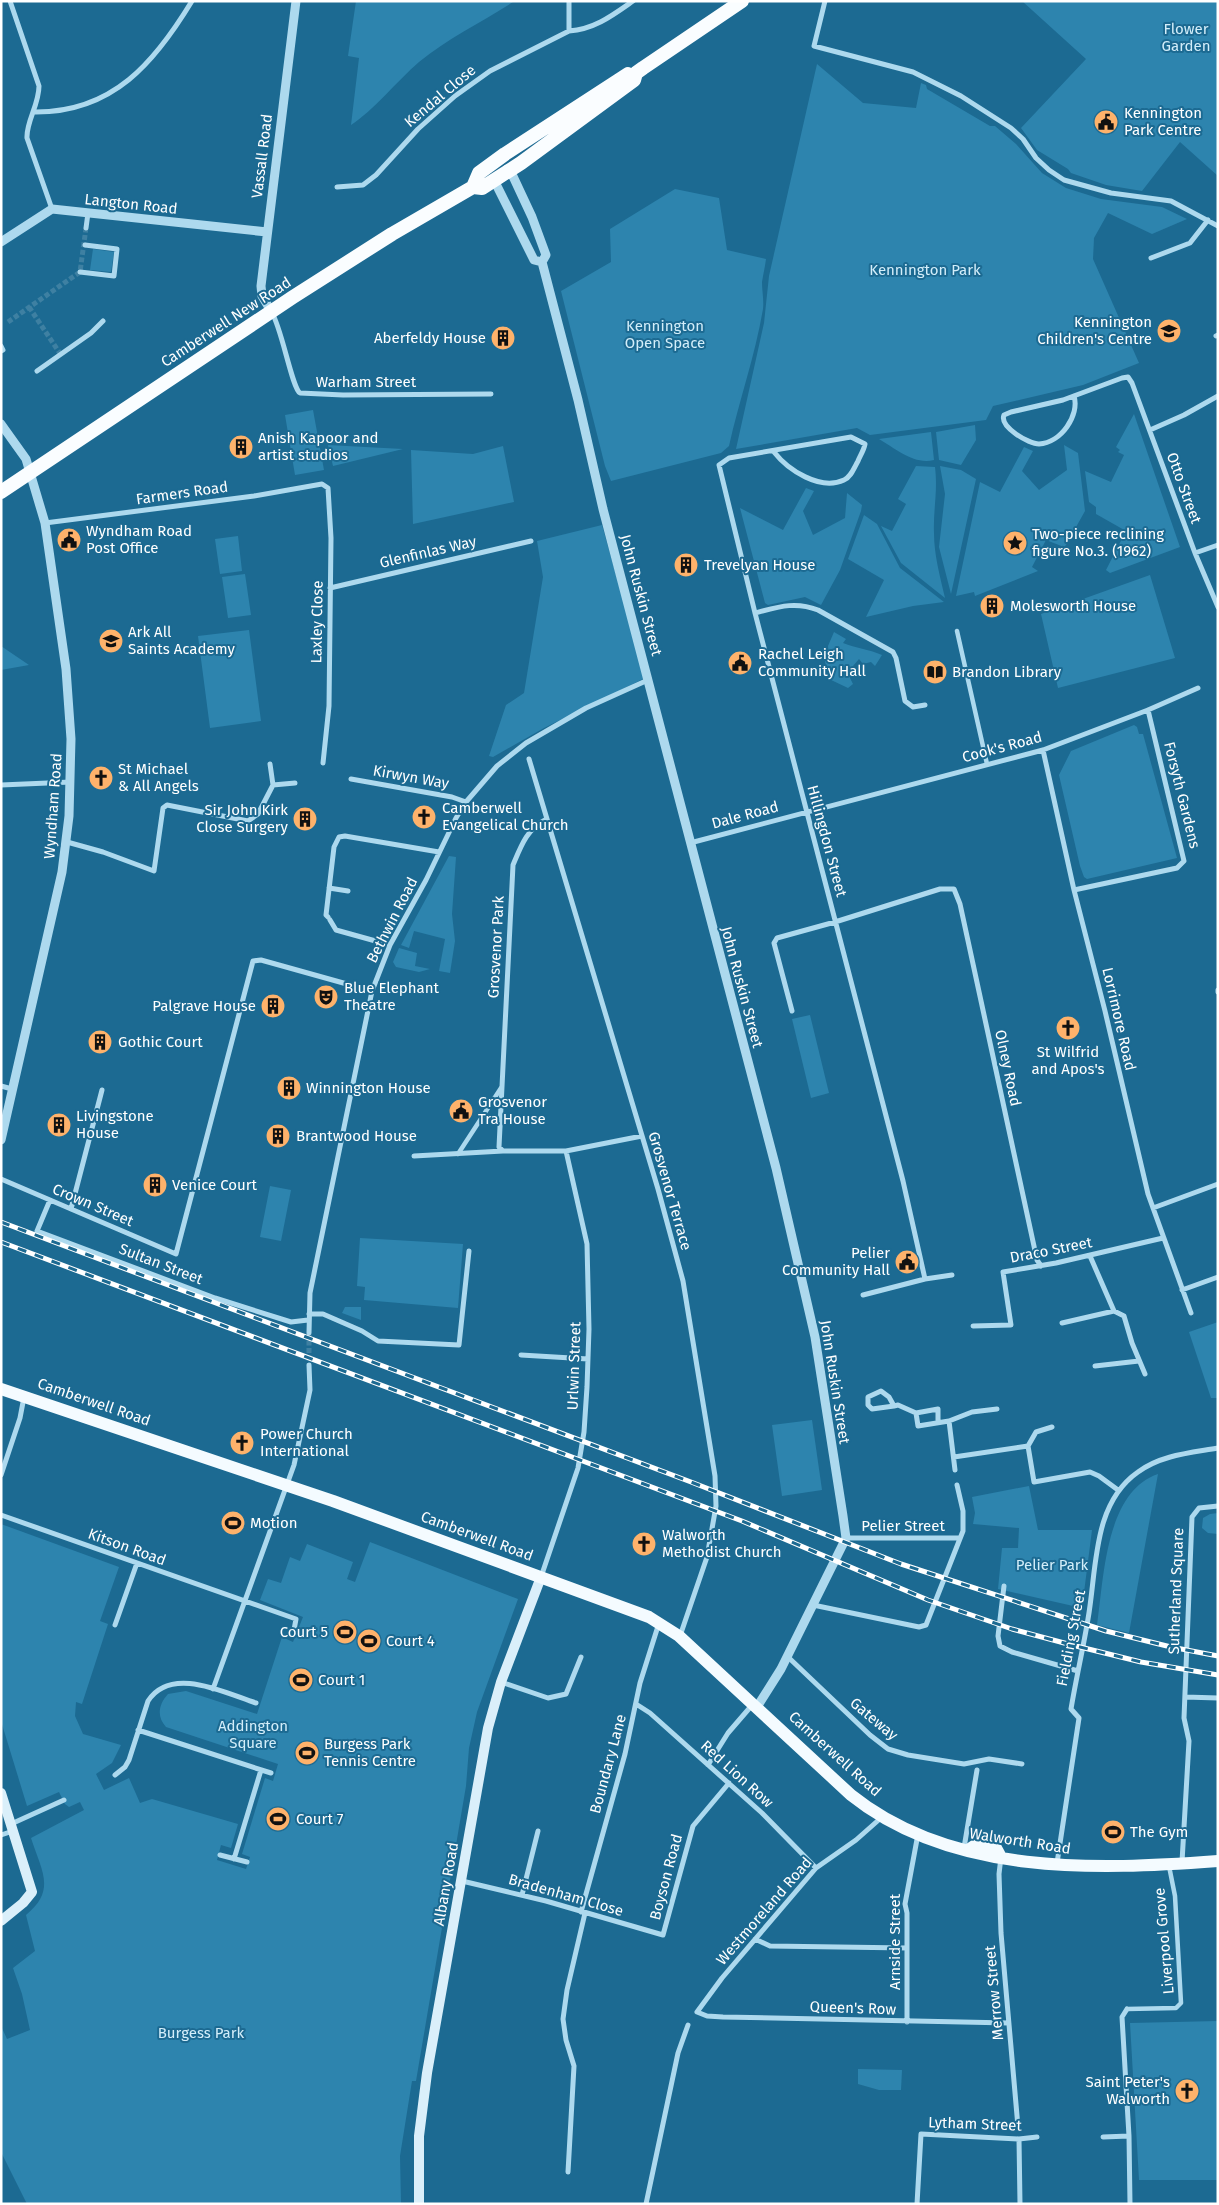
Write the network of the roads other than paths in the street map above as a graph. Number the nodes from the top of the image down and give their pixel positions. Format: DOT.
graph roads {
  1 [pos="10,1"];
  2 [pos="192,1"];
  3 [pos="296,1"];
  4 [pos="569,1"];
  5 [pos="634,1"];
  6 [pos="742,1"];
  7 [pos="825,1"];
  8 [pos="569,31"];
  9 [pos="636,73"];
  10 [pos="34,112"];
  11 [pos="492,164"];
  12 [pos="510,170"];
  13 [pos="494,180"];
  14 [pos="337,187"];
  15 [pos="473,187"];
  16 [pos="52,210"];
  17 [pos="88,212"];
  18 [pos="1208,220"];
  19 [pos="1218,226"];
  20 [pos="86,228"];
  21 [pos="267,232"];
  22 [pos="1,242"];
  23 [pos="85,245"];
  24 [pos="1151,258"];
  25 [pos="542,262"];
  26 [pos="80,272"];
  27 [pos="271,311"];
  28 [pos="103,321"];
  29 [pos="1,346"];
  30 [pos="1,351"];
  31 [pos="37,371"];
  32 [pos="491,394"];
  33 [pos="1074,396"];
  34 [pos="1218,396"];
  35 [pos="1,424"];
  36 [pos="1150,430"];
  37 [pos="774,452"];
  38 [pos="30,472"];
  39 [pos="322,484"];
  40 [pos="1,492"];
  41 [pos="45,523"];
  42 [pos="531,541"];
  43 [pos="1218,545"];
  44 [pos="1195,553"];
  45 [pos="330,588"];
  46 [pos="1218,607"];
  47 [pos="755,613"];
  48 [pos="956,631"];
  49 [pos="649,680"];
  50 [pos="1198,688"];
  51 [pos="925,705"];
  52 [pos="1148,710"];
  53 [pos="1043,750"];
  54 [pos="529,759"];
  55 [pos="322,762"];
  56 [pos="270,764"];
  57 [pos="987,764"];
  58 [pos="351,779"];
  59 [pos="71,782"];
  60 [pos="296,783"];
  61 [pos="1,785"];
  62 [pos="273,785"];
  63 [pos="466,802"];
  64 [pos="806,811"];
  65 [pos="546,820"];
  66 [pos="67,842"];
  67 [pos="690,842"];
  68 [pos="439,852"];
  69 [pos="329,888"];
  70 [pos="1074,890"];
  71 [pos="348,891"];
  72 [pos="836,922"];
  73 [pos="390,945"];
  74 [pos="372,992"];
  75 [pos="792,1011"];
  76 [pos="1,1086"];
  77 [pos="501,1088"];
  78 [pos="12,1089"];
  79 [pos="102,1090"];
  80 [pos="642,1136"];
  81 [pos="1,1140"];
  82 [pos="503,1151"];
  83 [pos="566,1151"];
  84 [pos="458,1154"];
  85 [pos="414,1156"];
  86 [pos="1,1179"];
  87 [pos="1218,1184"];
  88 [pos="50,1200"];
  89 [pos="1153,1208"];
  90 [pos="72,1209"];
  91 [pos="1163,1238"];
  92 [pos="469,1251"];
  93 [pos="176,1254"];
  94 [pos="1090,1256"];
  95 [pos="1041,1266"];
  96 [pos="952,1274"];
  97 [pos="925,1278"];
  98 [pos="1218,1278"];
  99 [pos="1182,1290"];
  100 [pos="863,1295"];
  101 [pos="1114,1312"];
  102 [pos="1190,1314"];
  103 [pos="308,1317"];
  104 [pos="1062,1324"];
  105 [pos="974,1326"];
  106 [pos="309,1333"];
  107 [pos="521,1355"];
  108 [pos="588,1359"];
  109 [pos="1139,1361"];
  110 [pos="309,1365"];
  111 [pos="1095,1366"];
  112 [pos="1145,1374"];
  113 [pos="1,1388"];
  114 [pos="24,1396"];
  115 [pos="894,1406"];
  116 [pos="997,1409"];
  117 [pos="916,1412"];
  118 [pos="949,1421"];
  119 [pos="938,1422"];
  120 [pos="1052,1427"];
  121 [pos="1028,1446"];
  122 [pos="1216,1449"];
  123 [pos="954,1457"];
  124 [pos="955,1470"];
  125 [pos="1,1475"];
  126 [pos="287,1485"];
  127 [pos="956,1485"];
  128 [pos="1118,1490"];
  129 [pos="1218,1506"];
  130 [pos="1,1515"];
  131 [pos="846,1538"];
  132 [pos="960,1538"];
  133 [pos="137,1563"];
  134 [pos="541,1578"];
  135 [pos="1004,1586"];
  136 [pos="245,1601"];
  137 [pos="814,1604"];
  138 [pos="659,1623"];
  139 [pos="115,1625"];
  140 [pos="294,1630"];
  141 [pos="680,1636"];
  142 [pos="581,1657"];
  143 [pos="788,1657"];
  144 [pos="1078,1671"];
  145 [pos="501,1682"];
  146 [pos="213,1690"];
  147 [pos="1184,1697"];
  148 [pos="1218,1698"];
  149 [pos="256,1703"];
  150 [pos="636,1704"];
  151 [pos="755,1705"];
  152 [pos="138,1730"];
  153 [pos="1022,1764"];
  154 [pos="708,1765"];
  155 [pos="261,1770"];
  156 [pos="977,1770"];
  157 [pos="271,1773"];
  158 [pos="115,1775"];
  159 [pos="728,1783"];
  160 [pos="1,1793"];
  161 [pos="64,1800"];
  162 [pos="883,1817"];
  163 [pos="12,1827"];
  164 [pos="538,1831"];
  165 [pos="918,1834"];
  166 [pos="1,1835"];
  167 [pos="966,1849"];
  168 [pos="220,1854"];
  169 [pos="1001,1857"];
  170 [pos="234,1858"];
  171 [pos="1218,1861"];
  172 [pos="247,1862"];
  173 [pos="1182,1863"];
  174 [pos="1168,1864"];
  175 [pos="1056,1866"];
  176 [pos="816,1868"];
  177 [pos="462,1881"];
  178 [pos="522,1895"];
  179 [pos="583,1912"];
  180 [pos="1,1921"];
  181 [pos="663,1936"];
  182 [pos="755,1939"];
  183 [pos="907,1948"];
  184 [pos="1127,2009"];
  185 [pos="697,2012"];
  186 [pos="908,2022"];
  187 [pos="1009,2023"];
  188 [pos="688,2025"];
  189 [pos="1018,2127"];
  190 [pos="1129,2136"];
  191 [pos="1103,2137"];
  192 [pos="1038,2138"];
  193 [pos="1019,2139"];
  194 [pos="568,2172"];
  195 [pos="419,2204"];
  196 [pos="646,2204"];
  197 [pos="917,2204"];
  198 [pos="1020,2204"];
  199 [pos="1130,2204"];
  1 -- 10 [label="street"];
  2 -- 10 [label="street"];
  3 -- 21 [label="street, Vassall Road"];
  4 -- 8 [label="street"];
  5 -- 8 [label="street, Kendal Close"];
  6 -- 9 [label="highway, Camberwell New Road"];
  7 -- 18 [label="street"];
  8 -- 14 [label="street, Kendal Close"];
  9 -- 11 [label="highway, Camberwell New Road"];
  9 -- 12 [label="highway, Camberwell New Road"];
  10 -- 16 [label="street"];
  11 -- 12 [label="street"];
  11 -- 15 [label="highway, Camberwell New Road"];
  12 -- 13 [label="highway, Camberwell New Road"];
  12 -- 25 [label="street, John Ruskin Street"];
  13 -- 15 [label="highway, Camberwell New Road"];
  13 -- 25 [label="street, John Ruskin Street"];
  15 -- 27 [label="highway, Camberwell New Road"];
  16 -- 17 [label="street, Langton Road"];
  16 -- 22 [label="street"];
  17 -- 20 [label="street"];
  17 -- 21 [label="street, Langton Road"];
  18 -- 19 [label="street"];
  18 -- 24 [label="street"];
  21 -- 27 [label="street, Vassall Road"];
  23 -- 26 [label="street"];
  25 -- 49 [label="street, John Ruskin Street"];
  27 -- 32 [label="street, Warham Street"];
  27 -- 38 [label="highway, Camberwell New Road"];
  28 -- 31 [label="street"];
  29 -- 30 [label="street"];
  33 -- 33 [label="street"];
  33 -- 36 [label="street, Otto Street"];
  34 -- 36 [label="street"];
  35 -- 38 [label="street, Wyndham Road"];
  36 -- 44 [label="street, Otto Street"];
  37 -- 37 [label="street, Hillingdon Street"];
  37 -- 47 [label="street, Hillingdon Street"];
  38 -- 40 [label="highway, Camberwell New Road"];
  38 -- 41 [label="street, Wyndham Road"];
  39 -- 41 [label="street, Farmers Road"];
  39 -- 45 [label="street, Laxley Close"];
  41 -- 59 [label="street, Wyndham Road"];
  42 -- 45 [label="street, Glenfinlas Way"];
  43 -- 44 [label="street"];
  44 -- 46 [label="street, Otto Street"];
  45 -- 55 [label="street, Laxley Close"];
  47 -- 51 [label="street"];
  47 -- 64 [label="street, Hillingdon Street"];
  48 -- 57 [label="street"];
  49 -- 63 [label="street, Bethwin Road"];
  49 -- 67 [label="street, John Ruskin Street"];
  50 -- 52 [label="street, Cook's Road"];
  52 -- 53 [label="street, Cook's Road"];
  52 -- 70 [label="street, Forsyth Gardens"];
  53 -- 57 [label="street, Cook's Road"];
  53 -- 70 [label="street, Lorrimore Road"];
  54 -- 65 [label="street, Grosvenor Terrace"];
  56 -- 62 [label="street"];
  57 -- 64 [label="street, Cook's Road"];
  58 -- 63 [label="street, Kirwyn Way"];
  59 -- 61 [label="street"];
  59 -- 66 [label="street, Wyndham Road"];
  60 -- 62 [label="street"];
  62 -- 66 [label="street"];
  63 -- 68 [label="street, Bethwin Road"];
  64 -- 67 [label="street, Dale Road"];
  64 -- 72 [label="street, Hillingdon Street"];
  65 -- 77 [label="street, Grosvenor Park"];
  65 -- 80 [label="street, Grosvenor Terrace"];
  66 -- 78 [label="street, Wyndham Road"];
  67 -- 131 [label="street, John Ruskin Street"];
  68 -- 69 [label="street"];
  68 -- 73 [label="street, Bethwin Road"];
  69 -- 71 [label="street"];
  69 -- 73 [label="street"];
  70 -- 89 [label="street, Lorrimore Road"];
  72 -- 75 [label="street"];
  72 -- 95 [label="street, Olney Road"];
  72 -- 97 [label="street, Hillingdon Street"];
  73 -- 74 [label="street, Bethwin Road"];
  74 -- 93 [label="street, Sultan Street"];
  74 -- 103 [label="street, Bethwin Road"];
  76 -- 78 [label="street"];
  77 -- 82 [label="street, Grosvenor Park"];
  77 -- 84 [label="street"];
  78 -- 81 [label="street, Wyndham Road"];
  79 -- 90 [label="street"];
  80 -- 83 [label="street"];
  80 -- 141 [label="street, Grosvenor Terrace"];
  82 -- 83 [label="street"];
  82 -- 84 [label="street"];
  83 -- 108 [label="street, Urlwin Street"];
  84 -- 85 [label="street"];
  86 -- 88 [label="street, Crown Street"];
  87 -- 89 [label="street"];
  88 -- 90 [label="street, Crown Street"];
  88 -- 103 [label="street, Sultan Street"];
  89 -- 91 [label="street, Lorrimore Road"];
  90 -- 93 [label="street, Crown Street"];
  91 -- 94 [label="street, Draco Street"];
  91 -- 99 [label="street, Lorrimore Road"];
  92 -- 103 [label="street"];
  94 -- 95 [label="street, Draco Street"];
  94 -- 101 [label="street"];
  95 -- 105 [label="street, Draco Street"];
  96 -- 97 [label="street"];
  97 -- 100 [label="street"];
  98 -- 99 [label="street"];
  99 -- 102 [label="street, Lorrimore Road"];
  101 -- 104 [label="street"];
  101 -- 109 [label="street"];
  103 -- 106 [label="street, Bethwin Road"];
  107 -- 108 [label="street"];
  108 -- 134 [label="street, Urlwin Street"];
  109 -- 111 [label="street"];
  109 -- 112 [label="street"];
  110 -- 126 [label="street"];
  113 -- 114 [label="main road, Camberwell Road"];
  114 -- 125 [label="street"];
  114 -- 126 [label="main road, Camberwell Road"];
  115 -- 115 [label="street"];
  115 -- 117 [label="street"];
  116 -- 118 [label="street"];
  117 -- 119 [label="street"];
  117 -- 119 [label="street"];
  118 -- 119 [label="street"];
  118 -- 123 [label="street"];
  120 -- 121 [label="street"];
  121 -- 123 [label="street"];
  121 -- 128 [label="street"];
  122 -- 128 [label="street, Fielding Street"];
  123 -- 124 [label="street"];
  126 -- 134 [label="main road, Camberwell Road"];
  126 -- 136 [label="street"];
  127 -- 132 [label="street"];
  128 -- 144 [label="street, Fielding Street"];
  129 -- 147 [label="street, Sutherland Square"];
  130 -- 133 [label="street, Kitson Road"];
  131 -- 132 [label="street, Pelier Street"];
  131 -- 137 [label="street"];
  132 -- 137 [label="street"];
  133 -- 136 [label="street, Kitson Road"];
  133 -- 139 [label="street"];
  134 -- 138 [label="main road, Camberwell Road"];
  134 -- 145 [label="main road, Albany Road"];
  135 -- 144 [label="street"];
  136 -- 140 [label="street, Kitson Road"];
  136 -- 146 [label="street"];
  137 -- 143 [label="street"];
  138 -- 141 [label="main road, Camberwell Road"];
  138 -- 150 [label="street, Boundary Lane"];
  141 -- 151 [label="main road, Camberwell Road"];
  142 -- 145 [label="street"];
  143 -- 151 [label="street"];
  143 -- 153 [label="street, Gateway"];
  144 -- 175 [label="street, Fielding Street"];
  145 -- 177 [label="main road, Albany Road"];
  146 -- 149 [label="street"];
  146 -- 152 [label="street"];
  147 -- 148 [label="street"];
  147 -- 173 [label="street, Sutherland Square"];
  150 -- 154 [label="street, Red Lion Row"];
  150 -- 179 [label="street, Boundary Lane"];
  151 -- 154 [label="street"];
  151 -- 162 [label="main road, Camberwell Road"];
  152 -- 155 [label="street"];
  152 -- 158 [label="street"];
  154 -- 159 [label="street, Red Lion Row"];
  155 -- 157 [label="street"];
  155 -- 170 [label="street"];
  156 -- 167 [label="street"];
  159 -- 176 [label="street, Red Lion Row"];
  159 -- 181 [label="street, Boyson Road"];
  160 -- 163 [label="main road"];
  161 -- 163 [label="street"];
  162 -- 165 [label="main road, Walworth Road"];
  162 -- 176 [label="street, Westmoreland Road"];
  163 -- 166 [label="street"];
  163 -- 180 [label="main road"];
  164 -- 178 [label="street"];
  165 -- 167 [label="main road, Walworth Road"];
  165 -- 183 [label="street, Arnside Street"];
  167 -- 169 [label="main road, Walworth Road"];
  168 -- 170 [label="street"];
  169 -- 175 [label="main road, Walworth Road"];
  169 -- 187 [label="street, Merrow Street"];
  170 -- 172 [label="street"];
  171 -- 173 [label="main road, Walworth Road"];
  173 -- 174 [label="main road, Walworth Road"];
  174 -- 175 [label="main road, Walworth Road"];
  174 -- 184 [label="street, Liverpool Grove"];
  176 -- 182 [label="street, Westmoreland Road"];
  177 -- 178 [label="street, Bradenham Close"];
  177 -- 195 [label="main road, Albany Road"];
  178 -- 179 [label="street, Bradenham Close"];
  179 -- 181 [label="street, Bradenham Close"];
  179 -- 194 [label="street, Boundary Lane"];
  182 -- 183 [label="street"];
  182 -- 185 [label="street, Westmoreland Road"];
  183 -- 186 [label="street, Arnside Street"];
  184 -- 190 [label="street, Liverpool Grove"];
  185 -- 186 [label="street, Queen's Row"];
  186 -- 187 [label="street, Queen's Row"];
  187 -- 189 [label="street, Merrow Street"];
  188 -- 196 [label="street"];
  190 -- 191 [label="street"];
  190 -- 199 [label="street, Liverpool Grove"];
  192 -- 193 [label="street, Lytham Street"];
  193 -- 197 [label="street, Lytham Street"];
  193 -- 198 [label="street"];
}
